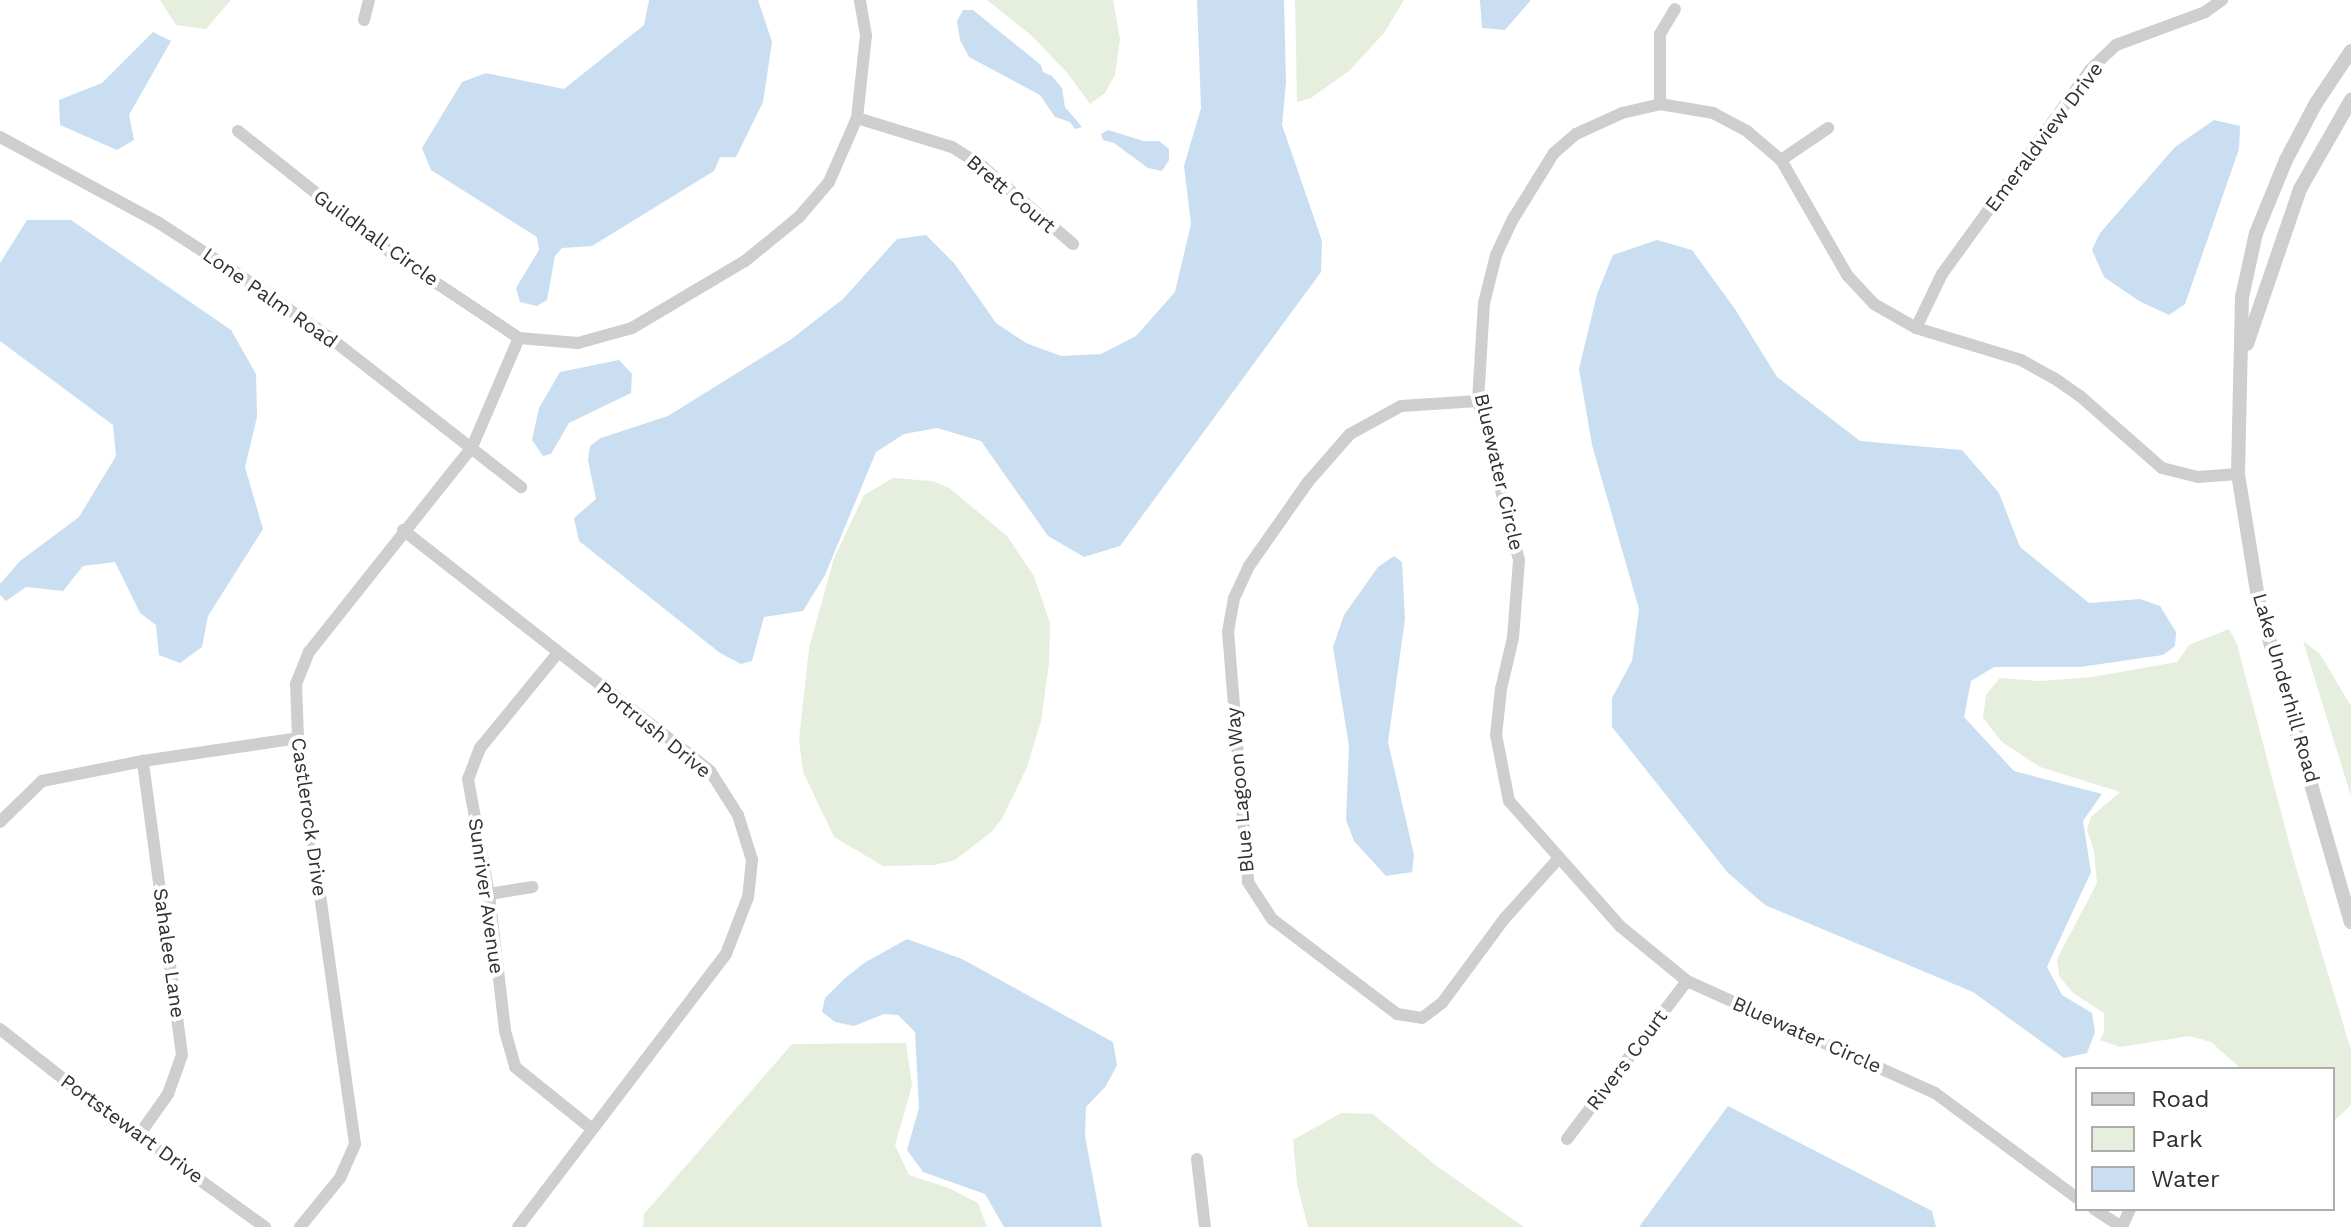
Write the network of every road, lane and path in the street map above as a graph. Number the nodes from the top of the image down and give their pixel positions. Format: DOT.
graph roads {
  1 [pos="369,0"];
  2 [pos="860,0"];
  3 [pos="2222,0"];
  4 [pos="1675,9"];
  5 [pos="364,20"];
  6 [pos="2351,51"];
  7 [pos="2351,100"];
  8 [pos="1660,104"];
  9 [pos="857,118"];
  10 [pos="1828,128"];
  11 [pos="238,131"];
  12 [pos="0,137"];
  13 [pos="1781,160"];
  14 [pos="1073,244"];
  15 [pos="1916,328"];
  16 [pos="519,338"];
  17 [pos="2243,355"];
  18 [pos="1478,401"];
  19 [pos="472,447"];
  20 [pos="2238,474"];
  21 [pos="521,487"];
  22 [pos="403,530"];
  23 [pos="557,654"];
  24 [pos="298,738"];
  25 [pos="143,761"];
  26 [pos="0,822"];
  27 [pos="1559,858"];
  28 [pos="532,887"];
  29 [pos="489,894"];
  30 [pos="2351,922"];
  31 [pos="1687,981"];
  32 [pos="0,1029"];
  33 [pos="592,1129"];
  34 [pos="139,1135"];
  35 [pos="1567,1139"];
  36 [pos="1197,1159"];
  37 [pos="2075,1197"];
  38 [pos="2097,1211"];
  39 [pos="265,1227"];
  40 [pos="300,1227"];
  41 [pos="518,1227"];
  42 [pos="1205,1227"];
  43 [pos="2122,1227"];
  1 -- 5 [label="street"];
  2 -- 9 [label="street, Guildhall Circle"];
  3 -- 15 [label="street, Emeraldview Drive"];
  4 -- 8 [label="street"];
  6 -- 17 [label="street, Lake Underhill Road"];
  7 -- 17 [label="street, Lake Underhill Road"];
  8 -- 13 [label="street, Bluewater Circle"];
  8 -- 18 [label="street, Bluewater Circle"];
  9 -- 14 [label="street, Brett Court"];
  9 -- 16 [label="street, Guildhall Circle"];
  10 -- 13 [label="street"];
  11 -- 16 [label="street, Guildhall Circle"];
  12 -- 19 [label="street, Lone Palm Road"];
  13 -- 15 [label="street, Bluewater Circle"];
  15 -- 20 [label="street, Bluewater Circle"];
  16 -- 19 [label="street"];
  17 -- 20 [label="street, Lake Underhill Road"];
  18 -- 27 [label="street, Bluewater Circle"];
  18 -- 27 [label="street, Blue Lagoon Way"];
  19 -- 21 [label="street, Lone Palm Road"];
  19 -- 22 [label="street, Castlerock Drive"];
  20 -- 30 [label="street, Lake Underhill Road"];
  22 -- 23 [label="street, Portrush Drive"];
  22 -- 24 [label="street, Castlerock Drive"];
  23 -- 29 [label="street, Sunriver Avenue"];
  23 -- 33 [label="street, Portrush Drive"];
  24 -- 25 [label="street"];
  24 -- 40 [label="street, Castlerock Drive"];
  25 -- 26 [label="street"];
  25 -- 34 [label="street, Sahalee Lane"];
  27 -- 31 [label="street, Bluewater Circle"];
  28 -- 29 [label="street"];
  29 -- 33 [label="street, Sunriver Avenue"];
  31 -- 35 [label="street, Rivers Court"];
  31 -- 37 [label="street, Bluewater Circle"];
  32 -- 34 [label="street, Portstewart Drive"];
  33 -- 41 [label="street, Portrush Drive"];
  34 -- 39 [label="street, Portstewart Drive"];
  36 -- 42 [label="street"];
  38 -- 43 [label="street"];
}
